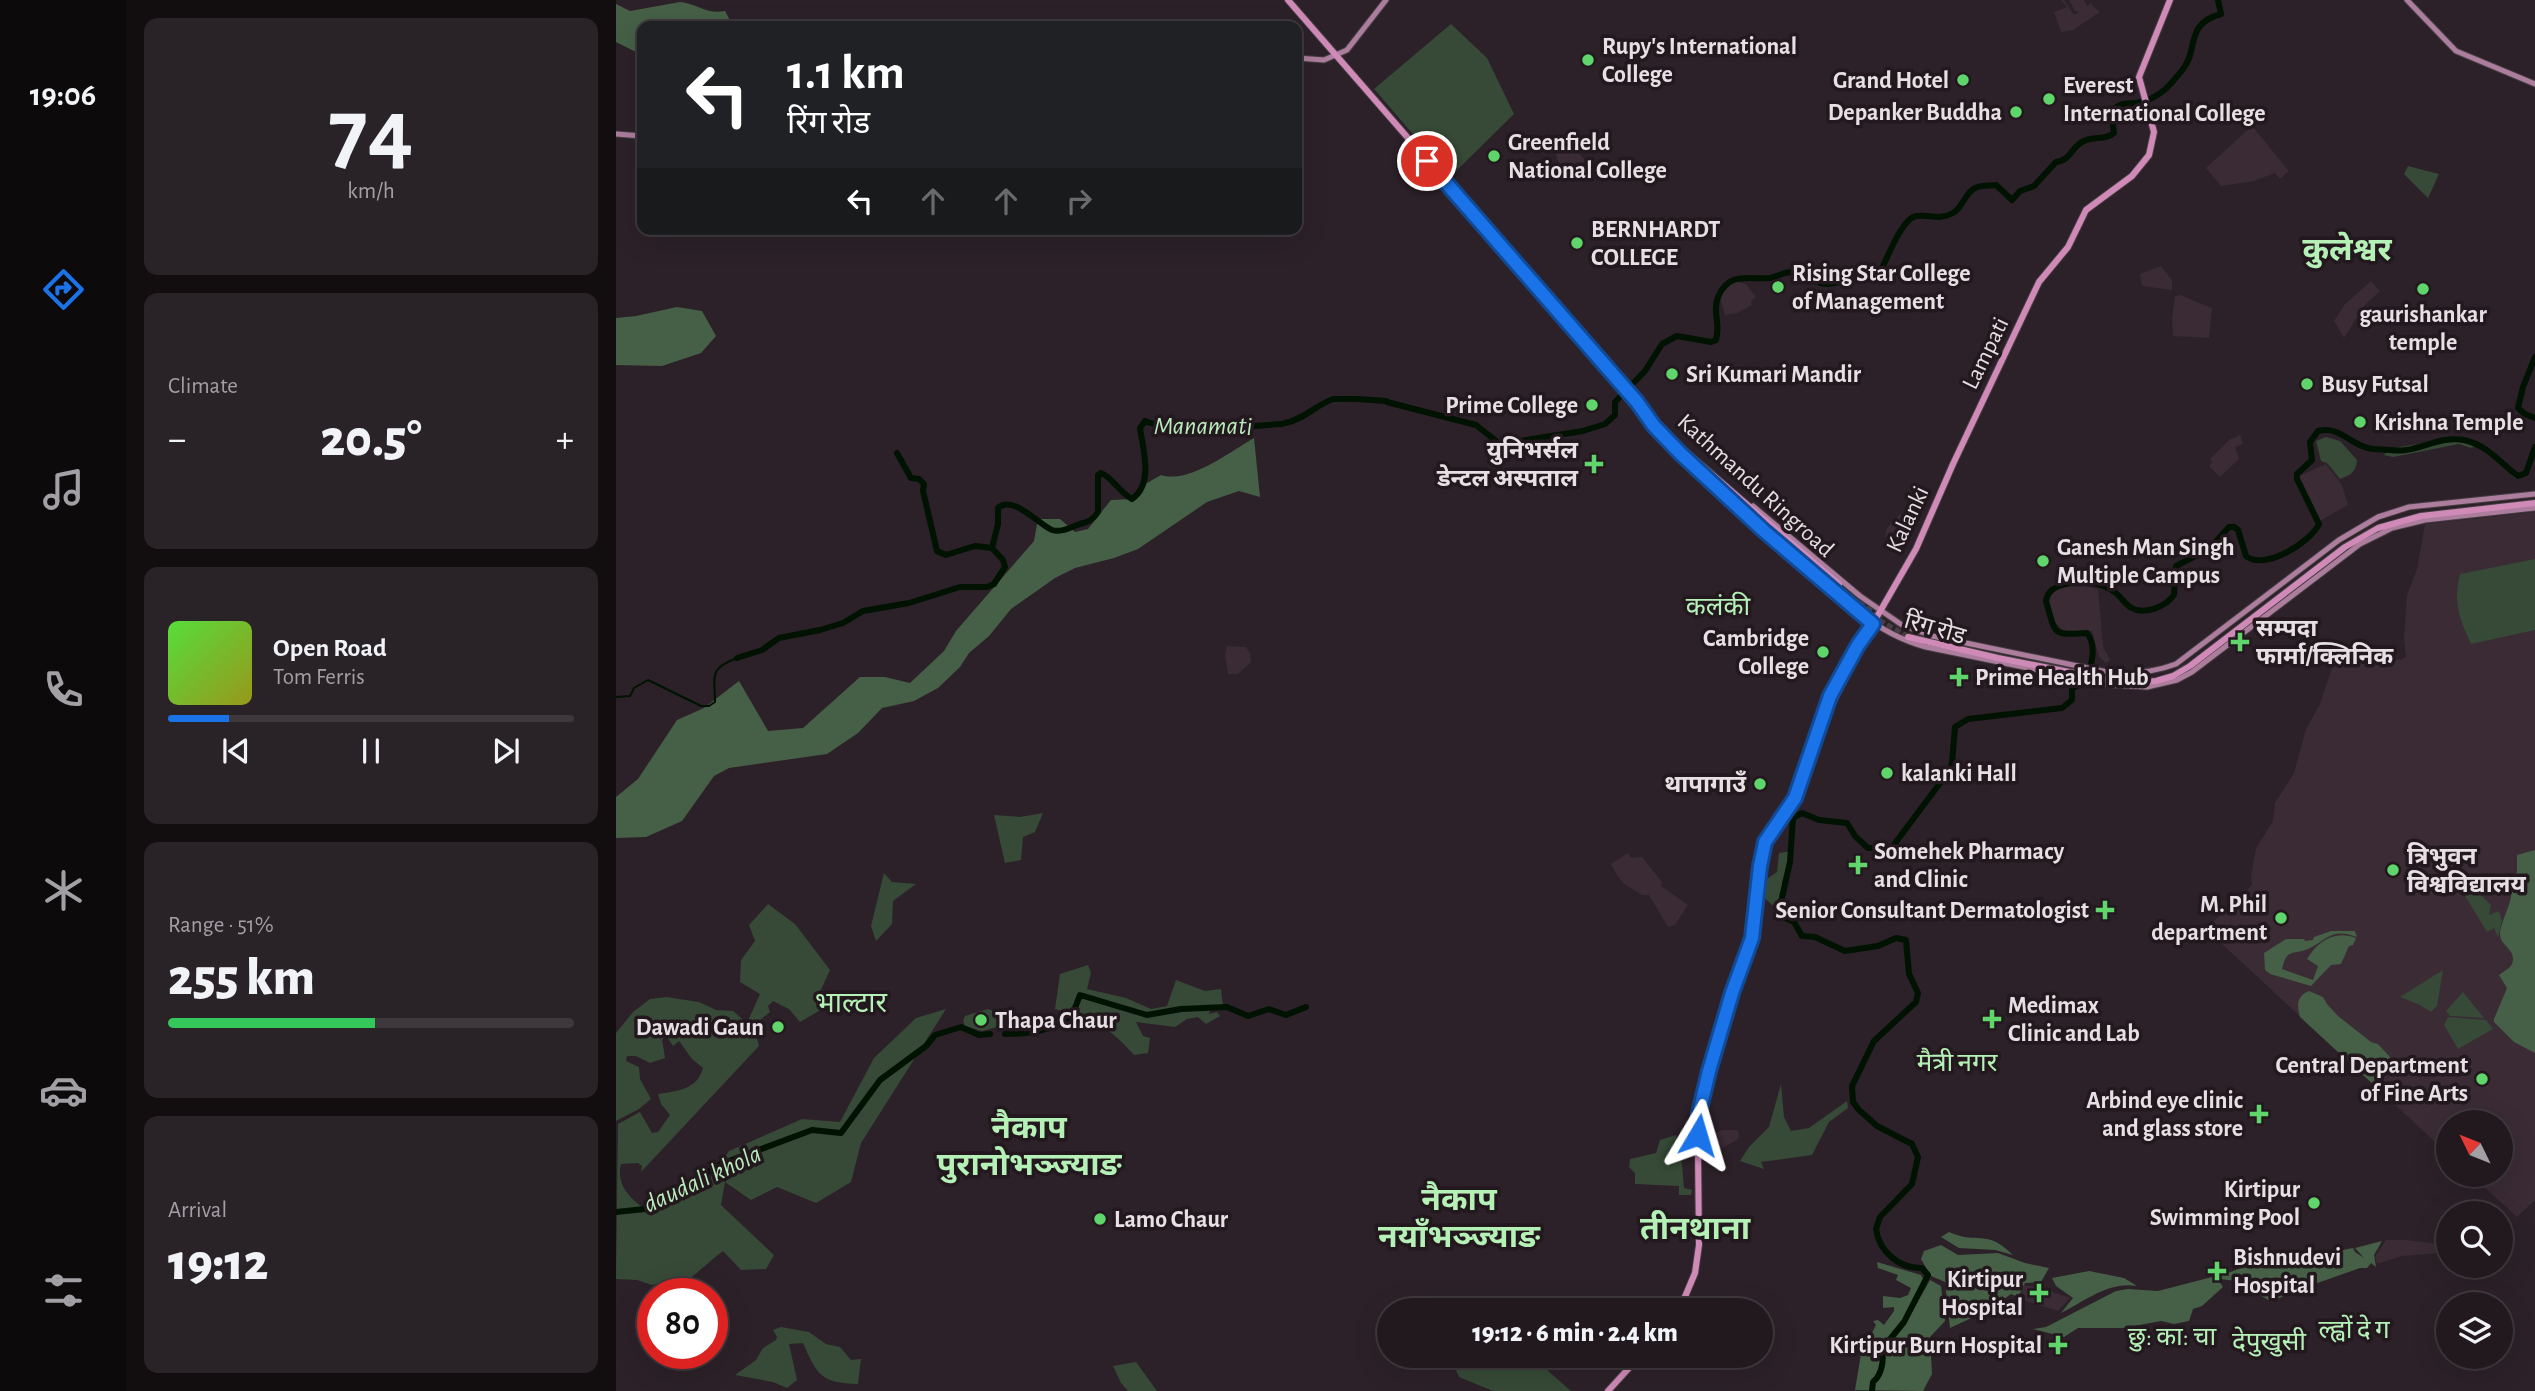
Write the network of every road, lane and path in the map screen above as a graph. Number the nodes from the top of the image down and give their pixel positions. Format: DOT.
graph roads {
  1 [pos="1288,0"];
  2 [pos="1386,0"];
  3 [pos="2170,0"];
  4 [pos="2407,0"];
  5 [pos="1335,56"];
  6 [pos="1302,58"];
  7 [pos="2535,84"];
  8 [pos="616,134"];
  9 [pos="637,136"];
  10 [pos="1965,440"];
  11 [pos="1727,491"];
  12 [pos="2535,501"];
  13 [pos="1838,586"];
  14 [pos="1880,611"];
  15 [pos="1873,624"];
  16 [pos="1908,635"];
  17 [pos="2068,670"];
  18 [pos="2102,677"];
  19 [pos="1685,1298"];
  20 [pos="1629,1368"];
  21 [pos="1608,1391"];
  1 -- 5 [label="highway, Kathmandu Ringroad"];
  2 -- 5 [label="main road"];
  3 -- 10 [label="highway, Lampati"];
  4 -- 7 [label="main road"];
  5 -- 6 [label="main road"];
  5 -- 11 [label="highway, Kathmandu Ringroad"];
  8 -- 9 [label="main road"];
  10 -- 14 [label="highway, Kalanki"];
  11 -- 13 [label="highway, Kathmandu Ringroad"];
  11 -- 14 [label="main road"];
  11 -- 15 [label="main road, रिंग रोड"];
  12 -- 18 [label="highway"];
  12 -- 18 [label="main road"];
  14 -- 15 [label="highway"];
  14 -- 17 [label="main road"];
  15 -- 17 [label="main road, रिंग रोड"];
  15 -- 19 [label="highway"];
  16 -- 17 [label="highway"];
  17 -- 18 [label="highway"];
  20 -- 21 [label="highway"];
}
